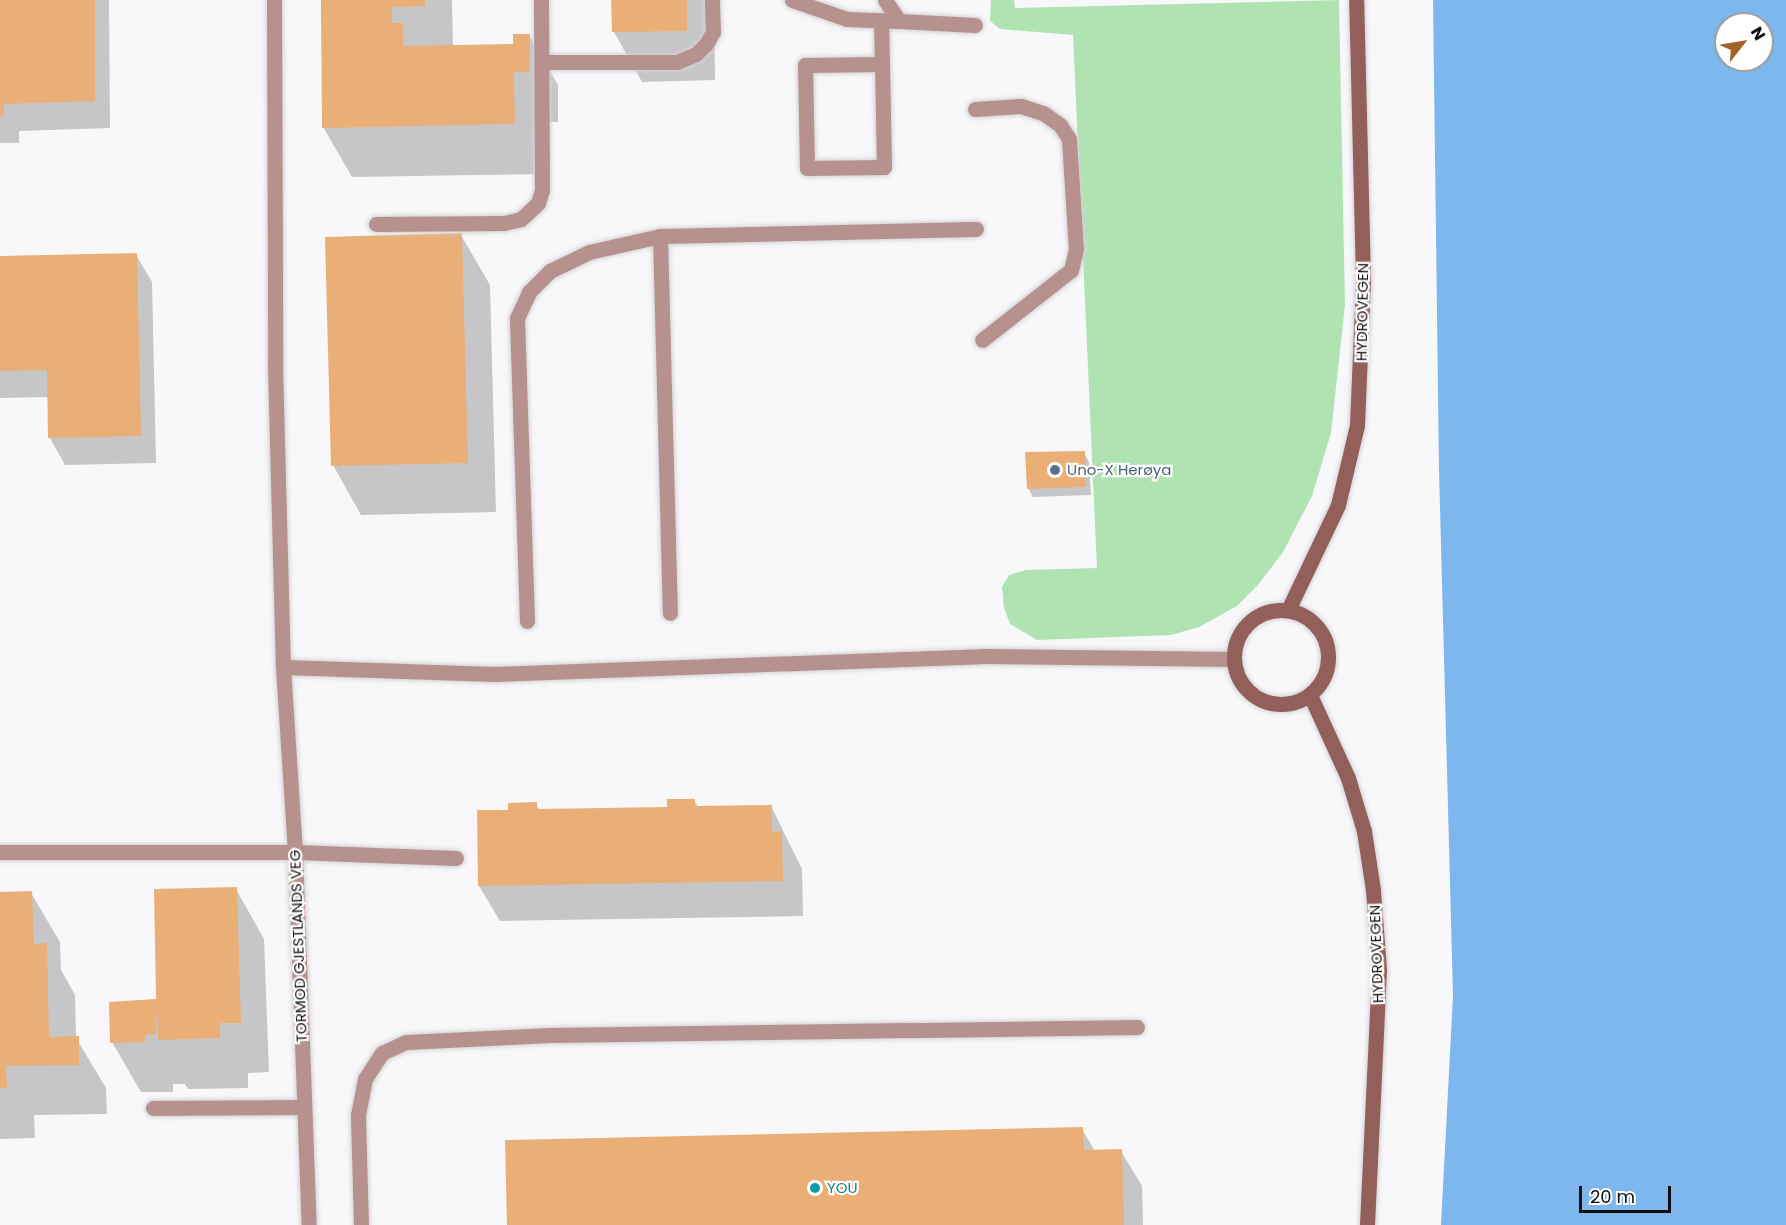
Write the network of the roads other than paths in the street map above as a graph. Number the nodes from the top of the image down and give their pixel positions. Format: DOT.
graph roads {
  1 [pos="274,0"];
  2 [pos="541,0"];
  3 [pos="712,0"];
  4 [pos="792,0"];
  5 [pos="885,0"];
  6 [pos="1356,0"];
  7 [pos="899,21"];
  8 [pos="881,23"];
  9 [pos="975,25"];
  10 [pos="544,63"];
  11 [pos="882,64"];
  12 [pos="975,109"];
  13 [pos="376,224"];
  14 [pos="976,229"];
  15 [pos="660,236"];
  16 [pos="982,340"];
  17 [pos="1288,610"];
  18 [pos="670,612"];
  19 [pos="527,621"];
  20 [pos="1234,660"];
  21 [pos="283,667"];
  22 [pos="1310,695"];
  23 [pos="0,852"];
  24 [pos="295,852"];
  25 [pos="456,858"];
  26 [pos="1137,1027"];
  27 [pos="302,1107"];
  28 [pos="153,1108"];
  29 [pos="309,1225"];
  30 [pos="361,1225"];
  31 [pos="1367,1225"];
  1 -- 21 [label="lane, TORMOD GJESTLANDS VEG"];
  2 -- 10 [label="lane"];
  3 -- 10 [label="lane"];
  4 -- 8 [label="lane"];
  5 -- 7 [label="lane"];
  6 -- 17 [label="street, HYDROVEGEN"];
  7 -- 8 [label="lane"];
  7 -- 9 [label="lane"];
  8 -- 11 [label="lane"];
  10 -- 13 [label="lane"];
  11 -- 11 [label="lane"];
  12 -- 16 [label="lane"];
  14 -- 15 [label="lane"];
  15 -- 18 [label="lane"];
  15 -- 19 [label="lane"];
  17 -- 20 [label="street"];
  17 -- 22 [label="street"];
  20 -- 21 [label="lane"];
  20 -- 22 [label="street"];
  21 -- 24 [label="lane, TORMOD GJESTLANDS VEG"];
  22 -- 31 [label="street, HYDROVEGEN"];
  23 -- 24 [label="lane"];
  24 -- 25 [label="lane"];
  24 -- 27 [label="lane, TORMOD GJESTLANDS VEG"];
  26 -- 30 [label="lane"];
  27 -- 28 [label="lane"];
  27 -- 29 [label="lane, TORMOD GJESTLANDS VEG"];
}
